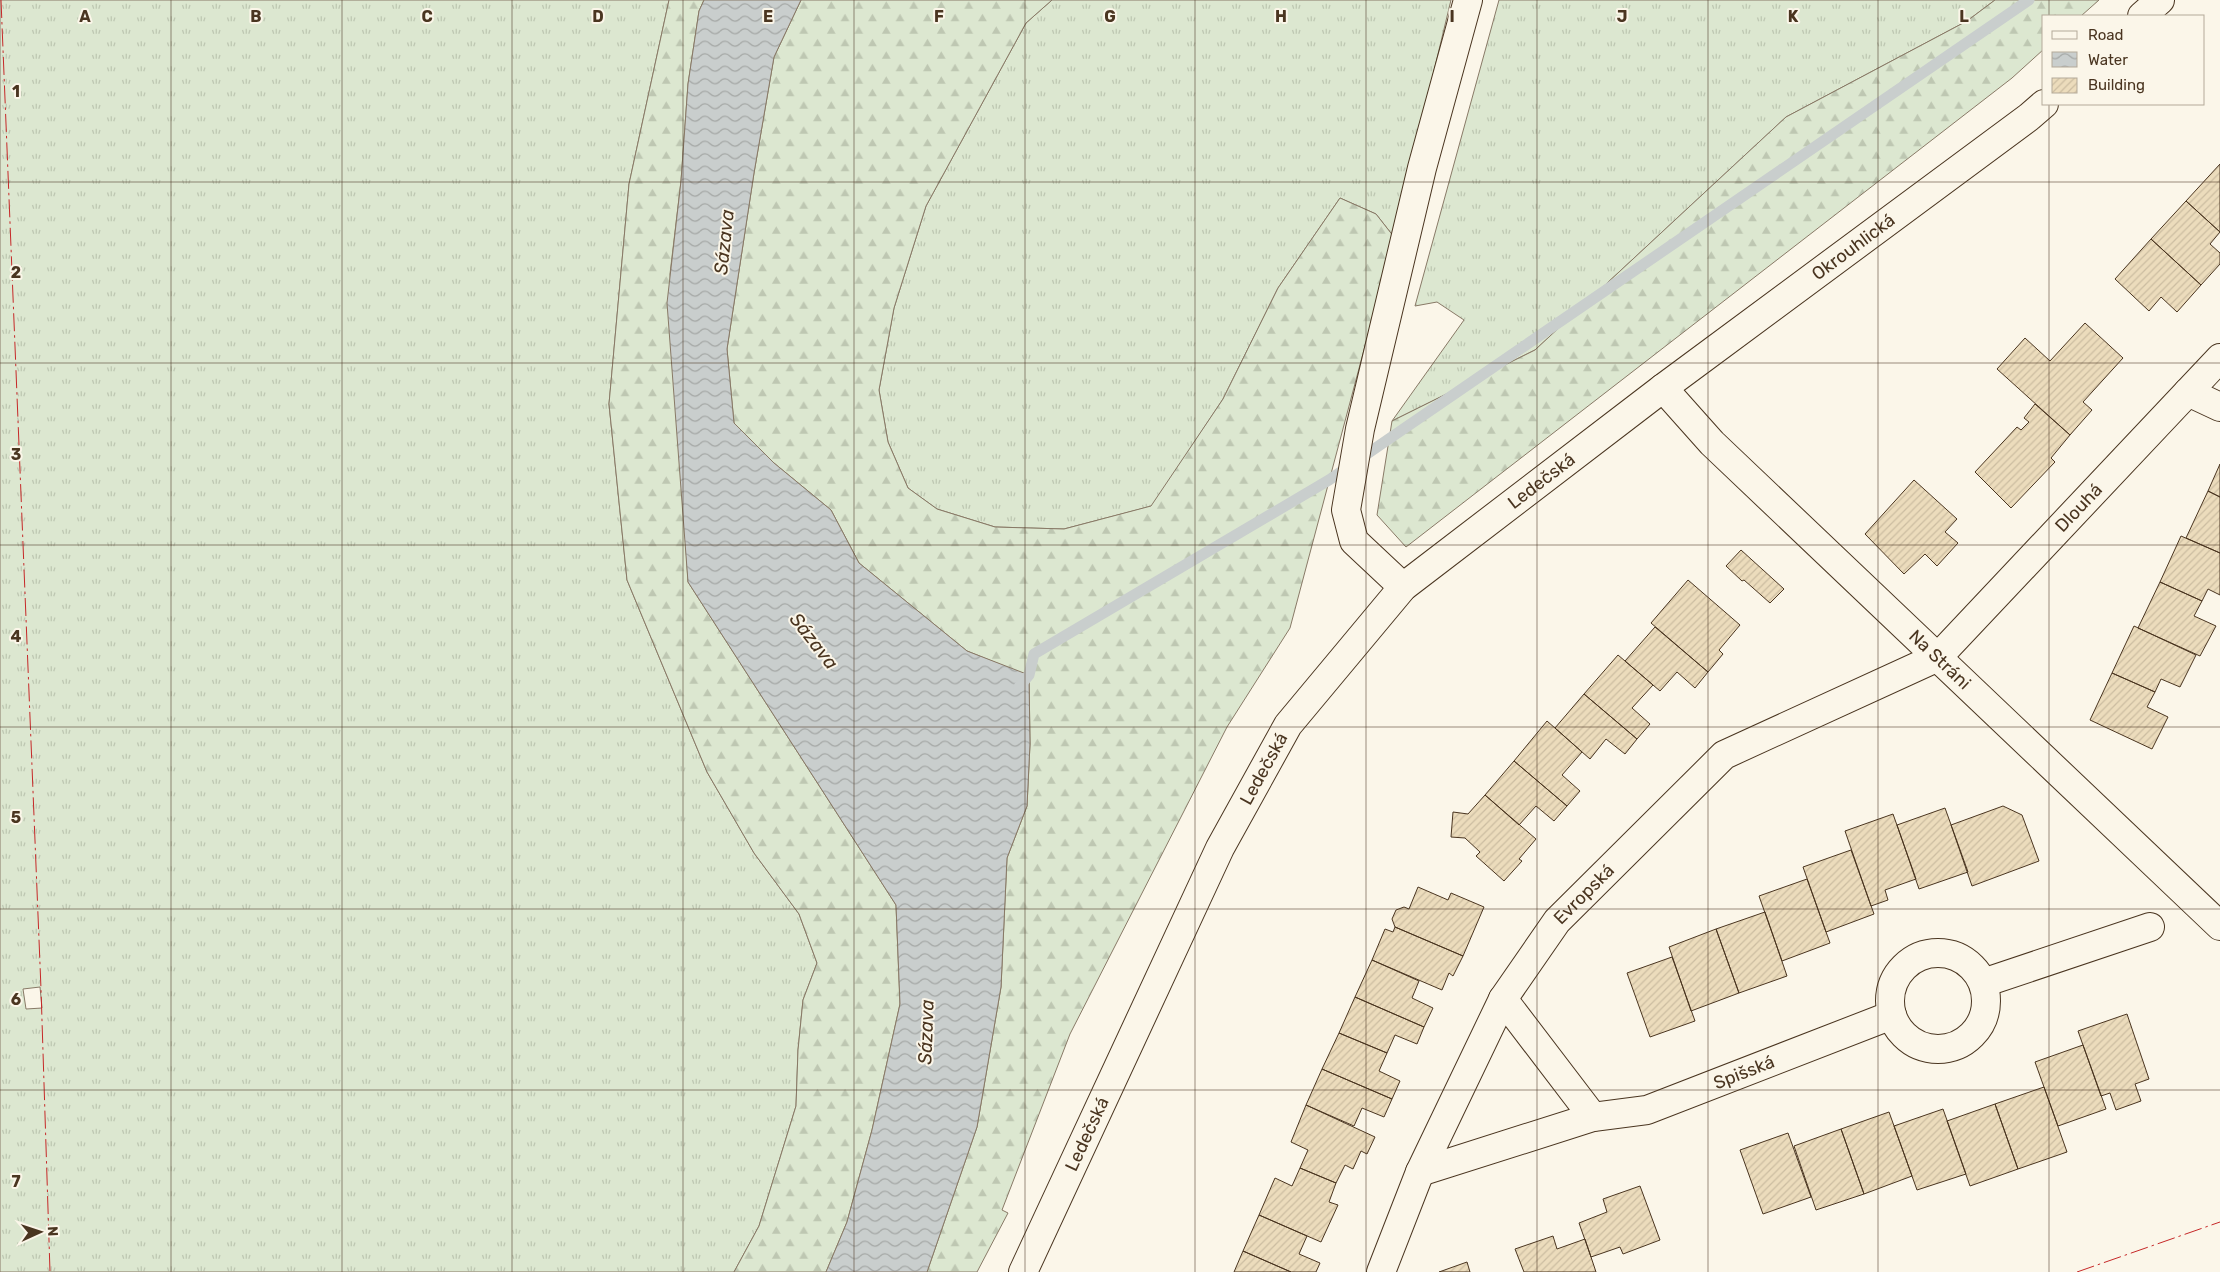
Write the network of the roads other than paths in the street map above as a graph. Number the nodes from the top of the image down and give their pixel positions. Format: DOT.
graph roads {
  1 [pos="1468,0"];
  2 [pos="2160,0"];
  3 [pos="2143,15"];
  4 [pos="2043,105"];
  5 [pos="2220,358"];
  6 [pos="1663,388"];
  7 [pos="2188,392"];
  8 [pos="2220,407"];
  9 [pos="1403,587"];
  10 [pos="1938,657"];
  11 [pos="2220,926"];
  12 [pos="2150,927"];
  13 [pos="1983,983"];
  14 [pos="1503,999"];
  15 [pos="1892,1015"];
  16 [pos="1593,1116"];
  17 [pos="1420,1172"];
  18 [pos="1024,1272"];
  19 [pos="1381,1272"];
  1 -- 9 [label="street"];
  2 -- 3 [label="street"];
  4 -- 6 [label="street, Okrouhlická"];
  5 -- 7 [label="street, Dlouhá"];
  6 -- 9 [label="street, Ledečská"];
  6 -- 10 [label="street, Na Stráni"];
  7 -- 8 [label="street"];
  7 -- 10 [label="street, Dlouhá"];
  9 -- 18 [label="street, Ledečská"];
  10 -- 11 [label="street, Na Stráni"];
  10 -- 14 [label="street, Evropská"];
  12 -- 13 [label="street"];
  13 -- 15 [label="street"];
  13 -- 15 [label="street"];
  14 -- 16 [label="street"];
  14 -- 17 [label="street, Evropská"];
  15 -- 16 [label="street, Spišská"];
  16 -- 17 [label="street, Spišská"];
  17 -- 19 [label="street, Evropská"];
}
